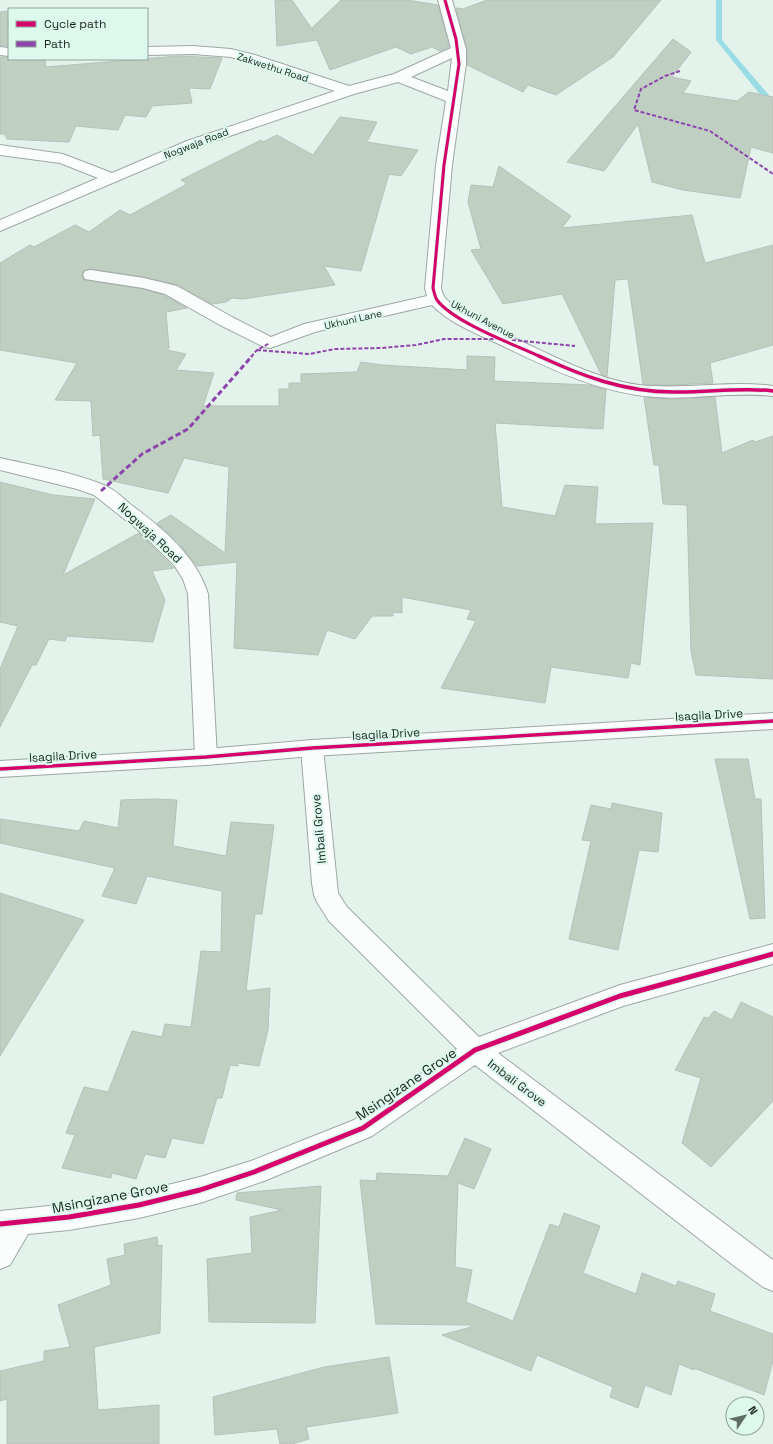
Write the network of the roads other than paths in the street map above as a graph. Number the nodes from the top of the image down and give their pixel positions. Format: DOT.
graph roads {
  1 [pos="446,0"];
  2 [pos="459,49"];
  3 [pos="148,51"];
  4 [pos="399,77"];
  5 [pos="349,91"];
  6 [pos="455,99"];
  7 [pos="0,150"];
  8 [pos="111,178"];
  9 [pos="0,226"];
  10 [pos="90,275"];
  11 [pos="436,300"];
  12 [pos="773,391"];
  13 [pos="0,464"];
  14 [pos="773,721"];
  15 [pos="312,748"];
  16 [pos="206,757"];
  17 [pos="0,769"];
  18 [pos="773,954"];
  19 [pos="475,1050"];
  20 [pos="9,1224"];
  21 [pos="0,1256"];
  22 [pos="773,1277"];
  1 -- 2 [label="street, Ukhuni Avenue"];
  2 -- 4 [label="street, Nogwaja Road"];
  2 -- 6 [label="street, Ukhuni Avenue"];
  3 -- 5 [label="street, Zakwethu Road"];
  4 -- 5 [label="street, Nogwaja Road"];
  4 -- 6 [label="street"];
  5 -- 8 [label="street, Nogwaja Road"];
  6 -- 11 [label="street, Ukhuni Avenue"];
  7 -- 8 [label="street"];
  8 -- 9 [label="street, Nogwaja Road"];
  10 -- 11 [label="street, Ukhuni Lane"];
  11 -- 12 [label="street, Ukhuni Avenue"];
  13 -- 16 [label="street, Nogwaja Road"];
  14 -- 15 [label="street, Isagila Drive"];
  15 -- 16 [label="street, Isagila Drive"];
  15 -- 19 [label="street, Imbali Grove"];
  16 -- 17 [label="street, Isagila Drive"];
  18 -- 19 [label="street, Msingizane Grove"];
  19 -- 20 [label="street, Msingizane Grove"];
  19 -- 22 [label="street, Imbali Grove"];
  20 -- 21 [label="street"];
}
